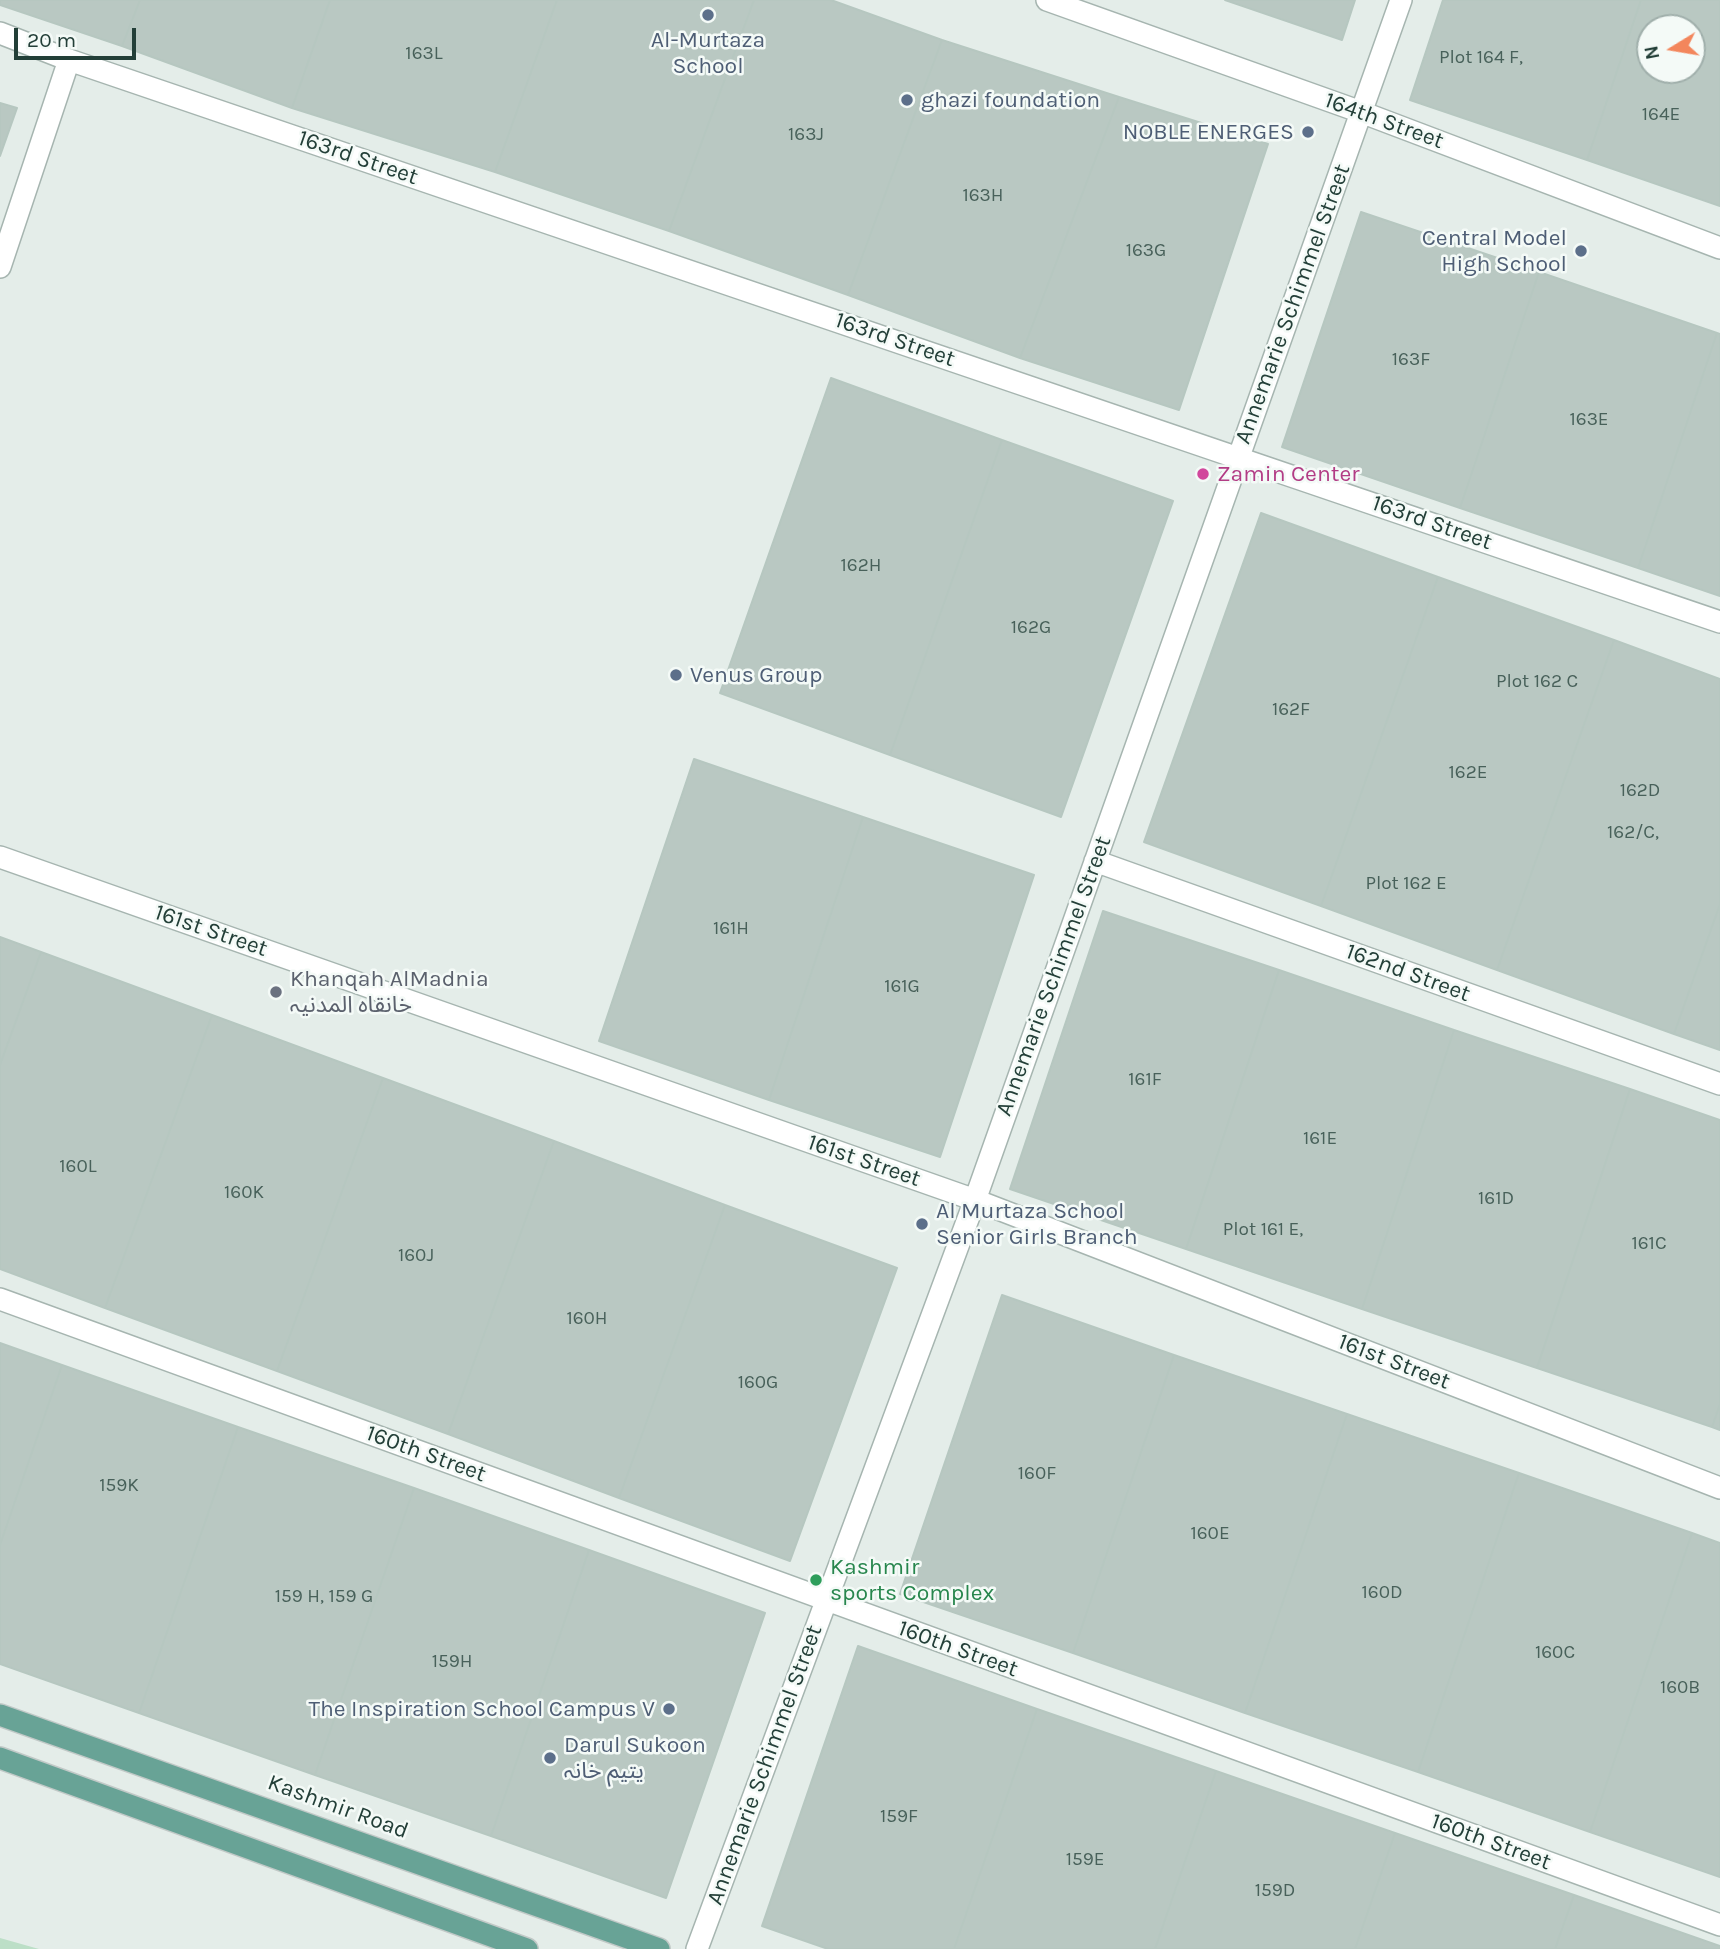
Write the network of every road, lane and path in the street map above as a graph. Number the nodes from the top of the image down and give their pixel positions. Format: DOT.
graph roads {
  1 [pos="1046,0"];
  2 [pos="1401,0"];
  3 [pos="0,33"];
  4 [pos="69,60"];
  5 [pos="1361,112"];
  6 [pos="1720,248"];
  7 [pos="0,267"];
  8 [pos="1238,457"];
  9 [pos="1720,622"];
  10 [pos="0,857"];
  11 [pos="1095,861"];
  12 [pos="1720,1084"];
  13 [pos="975,1200"];
  14 [pos="0,1299"];
  15 [pos="1720,1488"];
  16 [pos="826,1601"];
  17 [pos="0,1715"];
  18 [pos="0,1758"];
  19 [pos="1720,1925"];
  20 [pos="527,1949"];
  21 [pos="659,1949"];
  22 [pos="697,1949"];
  1 -- 5 [label="street, 164th Street"];
  2 -- 5 [label="street, Annemarie Schimmel Street"];
  3 -- 4 [label="street, 163rd Street"];
  4 -- 7 [label="street"];
  4 -- 8 [label="street, 163rd Street"];
  5 -- 6 [label="street, 164th Street"];
  5 -- 8 [label="street, Annemarie Schimmel Street"];
  8 -- 9 [label="street, 163rd Street"];
  8 -- 11 [label="street, Annemarie Schimmel Street"];
  10 -- 13 [label="street, 161st Street"];
  11 -- 12 [label="street, 162nd Street"];
  11 -- 13 [label="street, Annemarie Schimmel Street"];
  13 -- 15 [label="street, 161st Street"];
  13 -- 16 [label="street, Annemarie Schimmel Street"];
  14 -- 16 [label="street, 160th Street"];
  16 -- 19 [label="street, 160th Street"];
  16 -- 22 [label="street, Annemarie Schimmel Street"];
  17 -- 21 [label="main road, Kashmir Road"];
  18 -- 20 [label="main road"];
}
